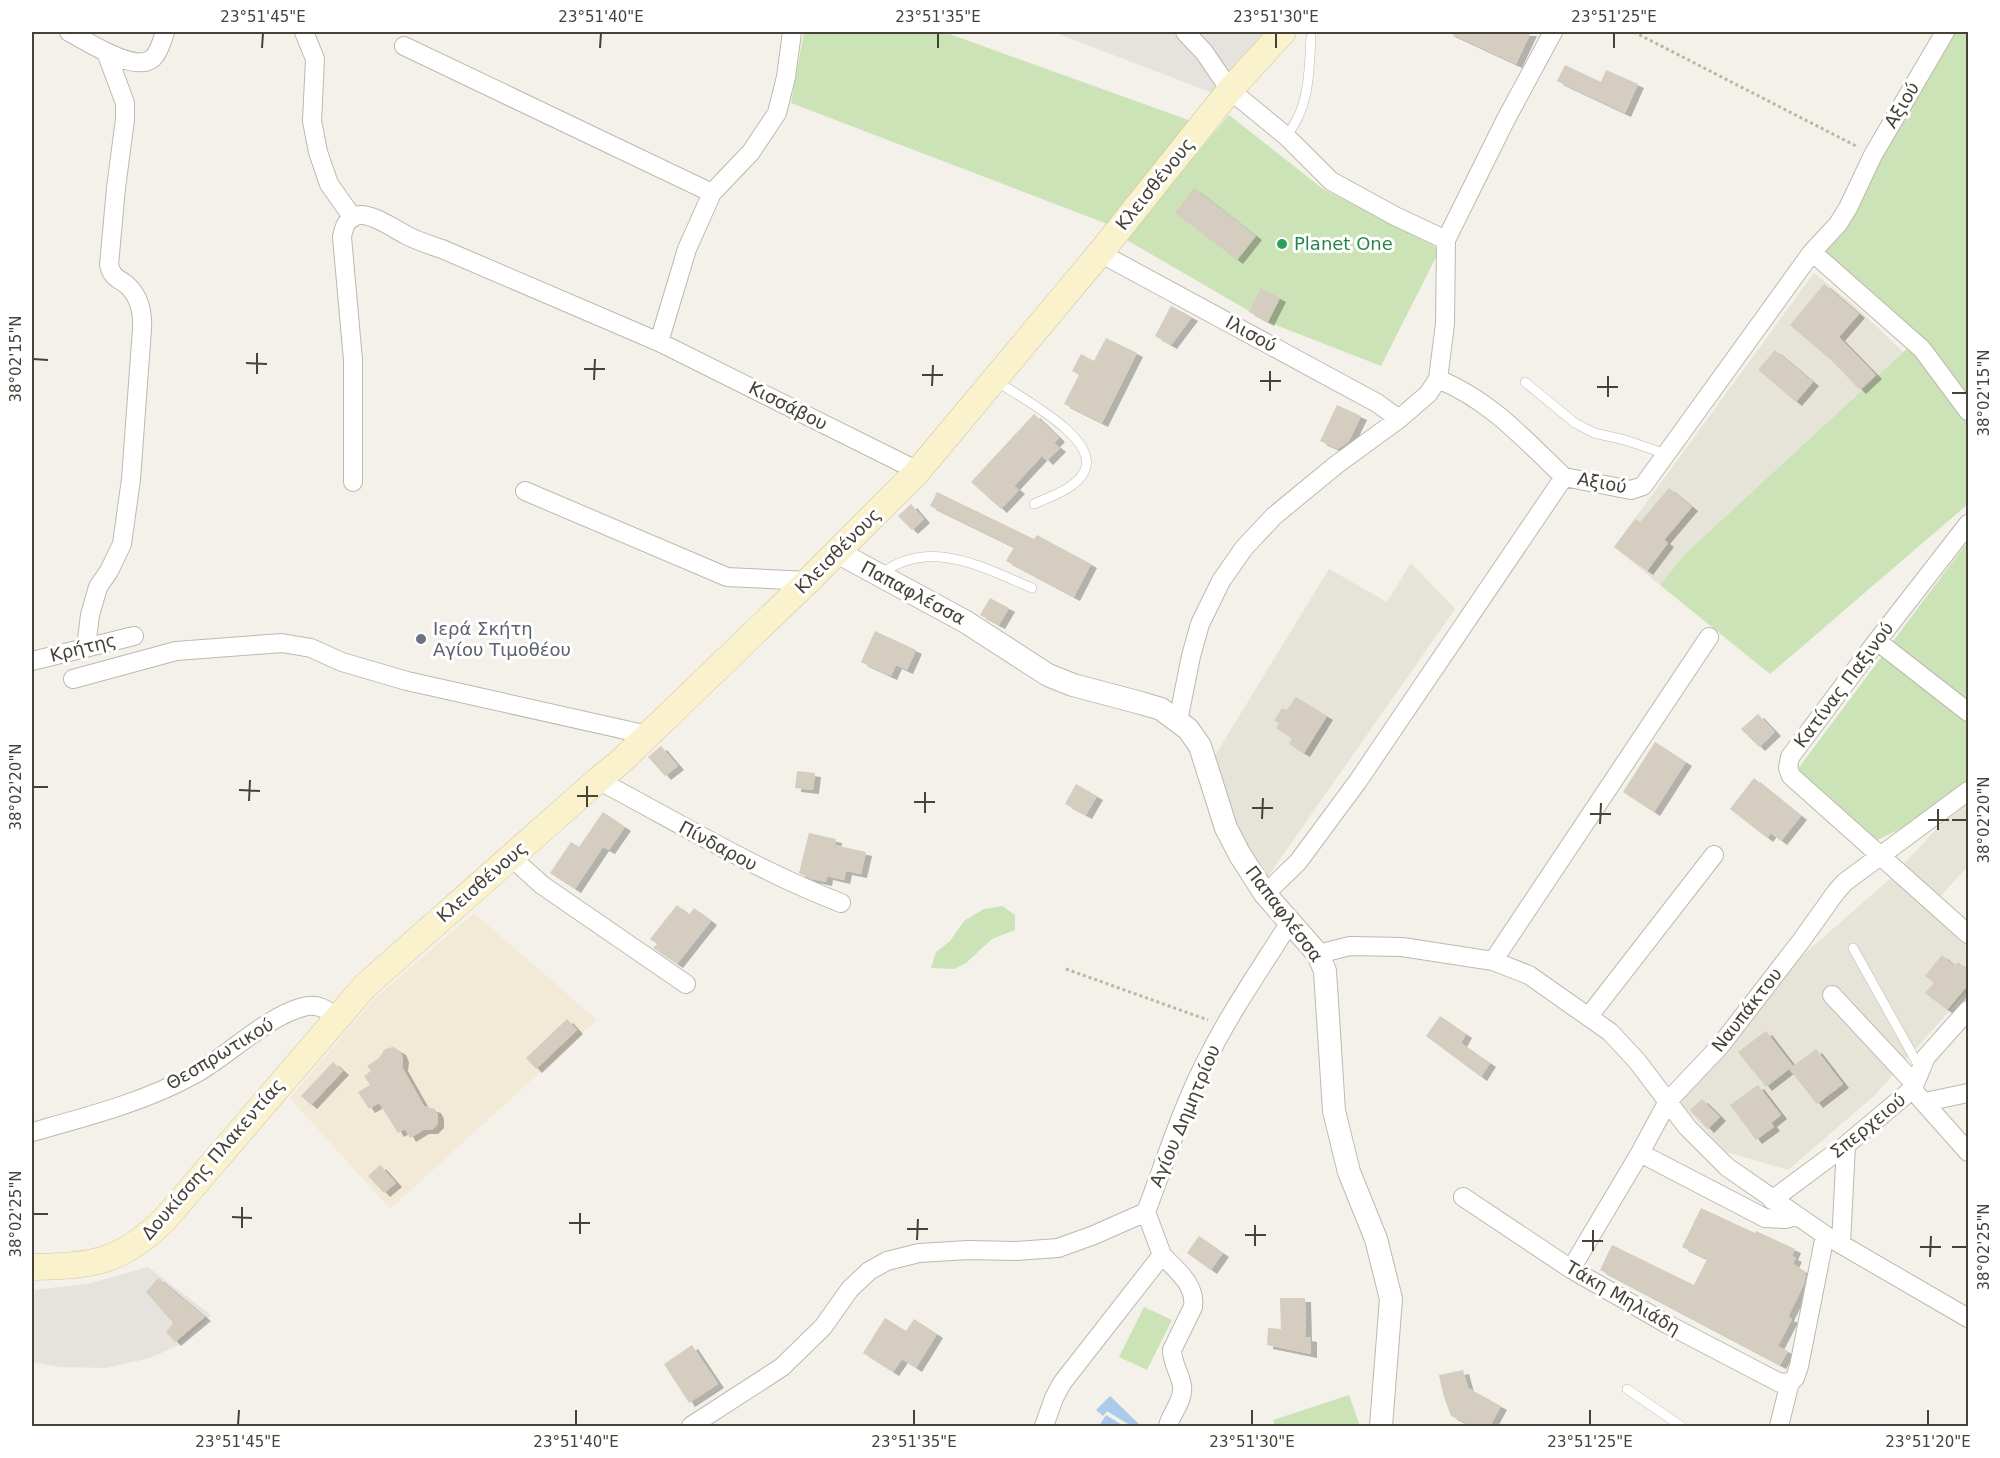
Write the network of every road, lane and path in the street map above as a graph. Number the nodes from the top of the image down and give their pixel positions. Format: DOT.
graph roads {
  1 [pos="69,32"];
  2 [pos="165,32"];
  3 [pos="304,32"];
  4 [pos="792,32"];
  5 [pos="1185,32"];
  6 [pos="1283,32"];
  7 [pos="1553,32"];
  8 [pos="1634,32"];
  9 [pos="1945,32"];
  10 [pos="1311,37"];
  11 [pos="404,46"];
  12 [pos="106,52"];
  13 [pos="1230,90"];
  14 [pos="1286,136"];
  15 [pos="1873,155"];
  16 [pos="712,193"];
  17 [pos="353,218"];
  18 [pos="1446,240"];
  19 [pos="1812,252"];
  20 [pos="1100,253"];
  21 [pos="659,342"];
  22 [pos="1438,379"];
  23 [pos="994,380"];
  24 [pos="1525,382"];
  25 [pos="1968,411"];
  26 [pos="1399,419"];
  27 [pos="1666,454"];
  28 [pos="918,471"];
  29 [pos="1564,477"];
  30 [pos="353,483"];
  31 [pos="525,491"];
  32 [pos="1034,504"];
  33 [pos="1968,524"];
  34 [pos="837,552"];
  35 [pos="880,575"];
  36 [pos="808,581"];
  37 [pos="1032,588"];
  38 [pos="134,636"];
  39 [pos="1709,637"];
  40 [pos="1877,641"];
  41 [pos="86,647"];
  42 [pos="32,661"];
  43 [pos="73,679"];
  44 [pos="1968,712"];
  45 [pos="1178,721"];
  46 [pos="648,735"];
  47 [pos="598,780"];
  48 [pos="1968,791"];
  49 [pos="1714,855"];
  50 [pos="511,857"];
  51 [pos="1880,857"];
  52 [pos="1265,894"];
  53 [pos="842,903"];
  54 [pos="1290,922"];
  55 [pos="1968,934"];
  56 [pos="1853,948"];
  57 [pos="1318,954"];
  58 [pos="1492,961"];
  59 [pos="1066,969"];
  60 [pos="686,984"];
  61 [pos="1832,995"];
  62 [pos="1968,1010"];
  63 [pos="1589,1016"];
  64 [pos="336,1017"];
  65 [pos="1225,1026"];
  66 [pos="1916,1080"];
  67 [pos="1968,1093"];
  68 [pos="1668,1101"];
  69 [pos="1925,1102"];
  70 [pos="32,1132"];
  71 [pos="1846,1144"];
  72 [pos="1965,1146"];
  73 [pos="1640,1153"];
  74 [pos="1463,1197"];
  75 [pos="1772,1200"];
  76 [pos="1146,1212"];
  77 [pos="1796,1216"];
  78 [pos="1825,1235"];
  79 [pos="1841,1244"];
  80 [pos="1162,1255"];
  81 [pos="32,1267"];
  82 [pos="1571,1269"];
  83 [pos="1968,1318"];
  84 [pos="1791,1382"];
  85 [pos="1627,1389"];
  86 [pos="691,1426"];
  87 [pos="1044,1426"];
  88 [pos="1168,1426"];
  89 [pos="1381,1426"];
  90 [pos="1681,1426"];
  91 [pos="1779,1426"];
  1 -- 12 [label="street"];
  2 -- 12 [label="street"];
  3 -- 17 [label="street"];
  4 -- 16 [label="street"];
  5 -- 13 [label="street"];
  6 -- 13 [label="main road, Κλεισθένους"];
  7 -- 18 [label="street"];
  8 -- 15 [label="path"];
  9 -- 15 [label="street, Αξιού"];
  10 -- 14 [label="lane"];
  11 -- 16 [label="street"];
  12 -- 41 [label="street"];
  13 -- 14 [label="street"];
  13 -- 20 [label="main road, Κλεισθένους"];
  14 -- 18 [label="street"];
  15 -- 19 [label="street, Αξιού"];
  16 -- 21 [label="street"];
  17 -- 21 [label="street, Κισσάβου"];
  17 -- 30 [label="street"];
  18 -- 22 [label="street"];
  19 -- 25 [label="street"];
  19 -- 27 [label="street, Αξιού"];
  20 -- 23 [label="main road, Κλεισθένους"];
  20 -- 26 [label="street, Ιλισού"];
  21 -- 28 [label="street, Κισσάβου"];
  22 -- 26 [label="street"];
  22 -- 29 [label="street"];
  23 -- 28 [label="main road, Κλεισθένους"];
  23 -- 32 [label="lane"];
  24 -- 27 [label="lane"];
  26 -- 45 [label="street"];
  27 -- 29 [label="street, Αξιού"];
  28 -- 34 [label="main road, Κλεισθένους"];
  29 -- 52 [label="street, Αξιού"];
  31 -- 36 [label="street"];
  33 -- 40 [label="street, Κατίνας Παξινού"];
  34 -- 35 [label="street, Παπαφλέσσα"];
  34 -- 36 [label="main road, Κλεισθένους"];
  35 -- 37 [label="lane"];
  35 -- 45 [label="street, Παπαφλέσσα"];
  36 -- 46 [label="main road, Κλεισθένους"];
  38 -- 41 [label="street, Κρήτης"];
  39 -- 58 [label="street"];
  40 -- 44 [label="street"];
  40 -- 51 [label="street, Κατίνας Παξινού"];
  41 -- 42 [label="street, Κρήτης"];
  43 -- 46 [label="street"];
  45 -- 52 [label="street, Παπαφλέσσα"];
  46 -- 47 [label="main road, Κλεισθένους"];
  47 -- 50 [label="main road, Κλεισθένους"];
  47 -- 53 [label="street, Πίνδαρου"];
  48 -- 51 [label="street, Ναυπάκτου"];
  49 -- 63 [label="street"];
  50 -- 60 [label="street"];
  50 -- 64 [label="main road, Κλεισθένους"];
  51 -- 55 [label="street, Κατίνας Παξινού"];
  51 -- 68 [label="street, Ναυπάκτου"];
  52 -- 54 [label="street, Παπαφλέσσα"];
  54 -- 57 [label="street, Παπαφλέσσα"];
  54 -- 65 [label="street, Αγίου Δημητρίου"];
  56 -- 66 [label="lane"];
  57 -- 58 [label="street"];
  57 -- 89 [label="street, Παπαφλέσσα"];
  58 -- 63 [label="street"];
  59 -- 65 [label="path"];
  61 -- 66 [label="street"];
  62 -- 66 [label="street, Σπερχειού"];
  63 -- 68 [label="street"];
  64 -- 70 [label="street, Θεσπρωτικού"];
  64 -- 81 [label="main road, Δουκίσσης Πλακεντίας"];
  65 -- 76 [label="street, Αγίου Δημητρίου"];
  66 -- 69 [label="street"];
  66 -- 71 [label="street, Σπερχειού"];
  67 -- 69 [label="street"];
  68 -- 73 [label="street, Ναυπάκτου"];
  68 -- 75 [label="street"];
  69 -- 72 [label="street"];
  71 -- 75 [label="street, Σπερχειού"];
  71 -- 79 [label="street"];
  73 -- 77 [label="street"];
  73 -- 82 [label="street, Ναυπάκτου"];
  74 -- 82 [label="street, Τάκη Μηλιάδη"];
  75 -- 77 [label="street"];
  76 -- 80 [label="street"];
  76 -- 86 [label="street"];
  77 -- 78 [label="street"];
  78 -- 79 [label="street"];
  78 -- 84 [label="street"];
  79 -- 83 [label="street"];
  80 -- 87 [label="street"];
  80 -- 88 [label="street"];
  82 -- 84 [label="street, Τάκη Μηλιάδη"];
  84 -- 91 [label="street"];
  85 -- 90 [label="lane"];
}
